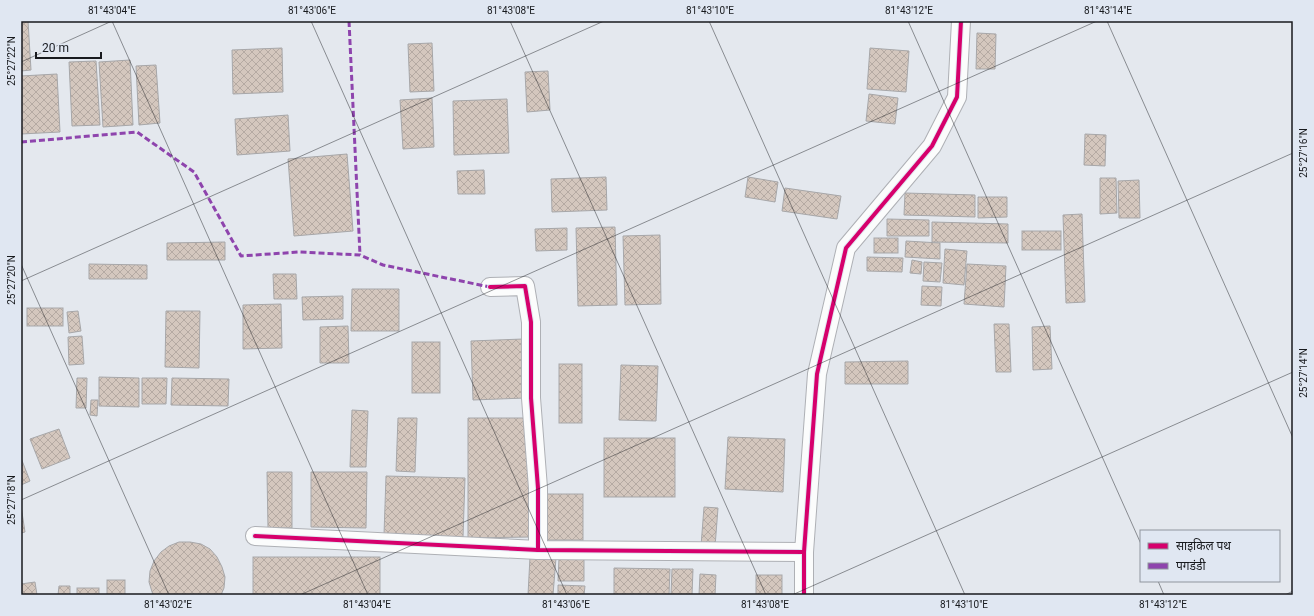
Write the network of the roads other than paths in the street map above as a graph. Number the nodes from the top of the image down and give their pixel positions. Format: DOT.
graph roads {
  1 [pos="961,21"];
  2 [pos="490,286"];
  3 [pos="256,536"];
  4 [pos="538,550"];
  5 [pos="804,552"];
  6 [pos="804,595"];
  1 -- 5 [label="street"];
  2 -- 4 [label="street"];
  3 -- 4 [label="street"];
  4 -- 5 [label="street"];
  5 -- 6 [label="street"];
}
